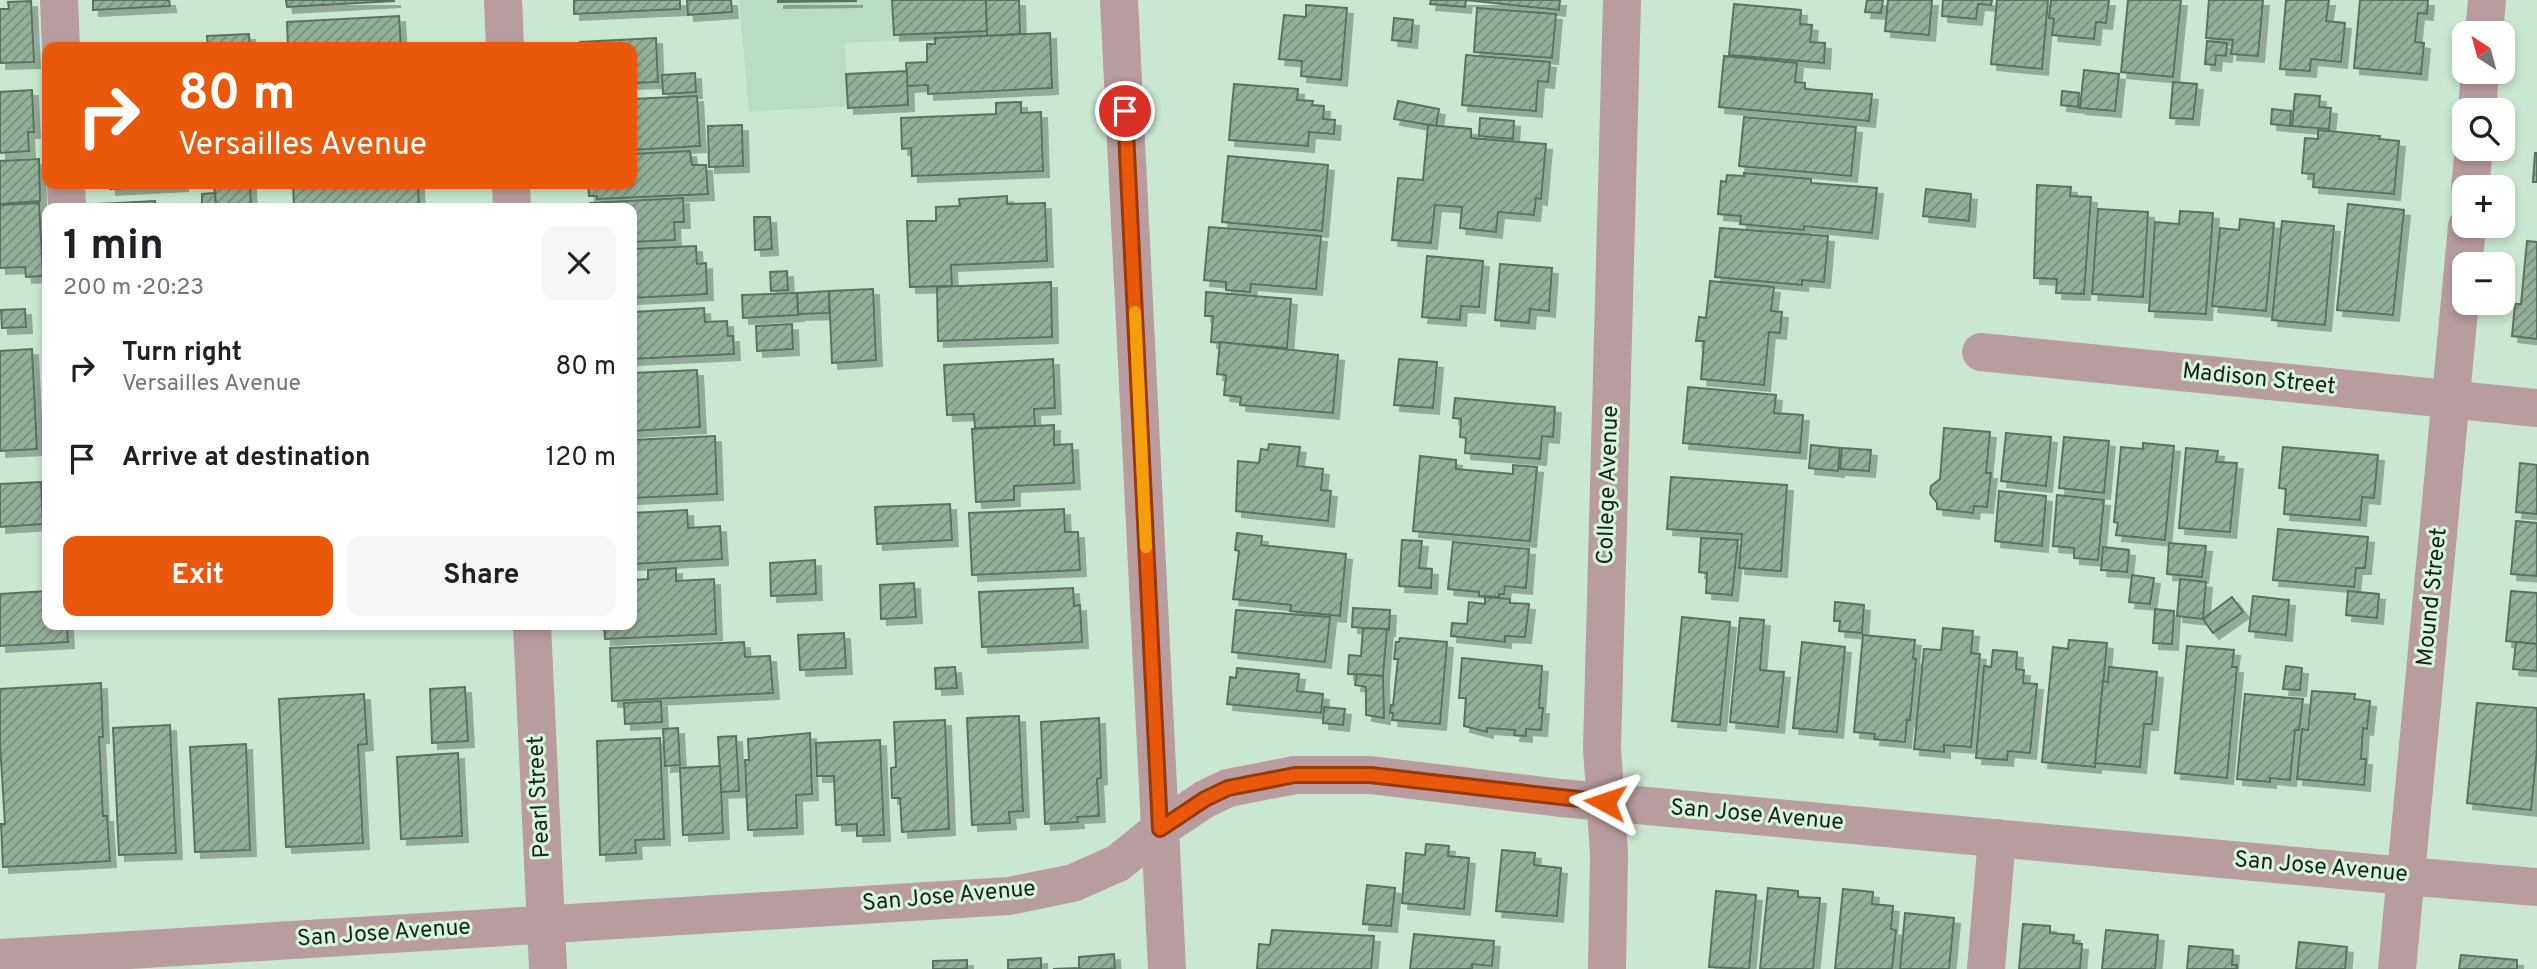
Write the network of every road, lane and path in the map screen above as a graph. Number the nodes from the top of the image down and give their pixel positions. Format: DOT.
graph roads {
  1 [pos="58,0"];
  2 [pos="503,0"];
  3 [pos="1119,0"];
  4 [pos="1622,0"];
  5 [pos="2487,0"];
  6 [pos="2485,21"];
  7 [pos="61,42"];
  8 [pos="505,42"];
  9 [pos="2466,238"];
  10 [pos="1981,352"];
  11 [pos="2452,400"];
  12 [pos="2537,408"];
  13 [pos="532,630"];
  14 [pos="1605,802"];
  15 [pos="1160,829"];
  16 [pos="1997,838"];
  17 [pos="2405,876"];
  18 [pos="2537,887"];
  19 [pos="546,924"];
  20 [pos="0,958"];
  21 [pos="548,969"];
  22 [pos="1167,969"];
  23 [pos="1607,969"];
  24 [pos="1986,969"];
  25 [pos="2397,969"];
  1 -- 7 [label="street"];
  2 -- 8 [label="street"];
  3 -- 15 [label="street"];
  4 -- 14 [label="street, College Avenue"];
  5 -- 6 [label="street"];
  9 -- 11 [label="street, Mound Street"];
  10 -- 11 [label="street, Madison Street"];
  11 -- 12 [label="street, Madison Street"];
  11 -- 17 [label="street, Mound Street"];
  13 -- 19 [label="street, Pearl Street"];
  14 -- 15 [label="street, San Jose Avenue"];
  14 -- 16 [label="street, San Jose Avenue"];
  14 -- 23 [label="street, College Avenue"];
  15 -- 19 [label="street, San Jose Avenue"];
  15 -- 22 [label="street"];
  16 -- 17 [label="street, San Jose Avenue"];
  16 -- 24 [label="street"];
  17 -- 18 [label="street, San Jose Avenue"];
  17 -- 25 [label="street, Mound Street"];
  19 -- 20 [label="street, San Jose Avenue"];
  19 -- 21 [label="street, Pearl Street"];
}
